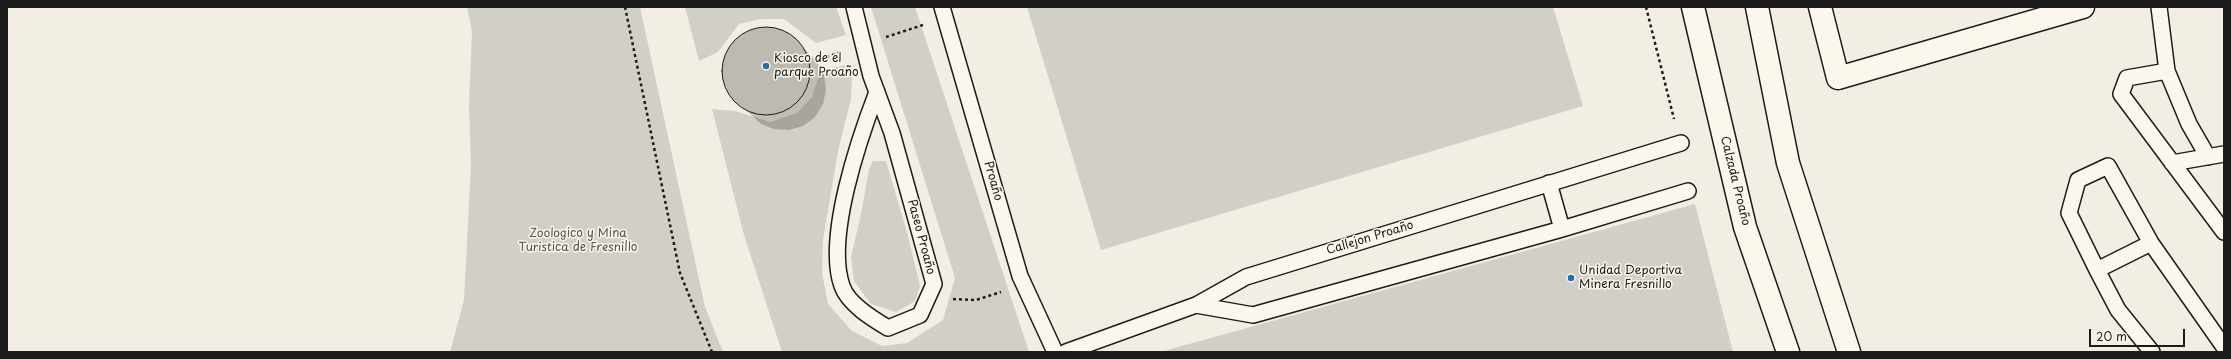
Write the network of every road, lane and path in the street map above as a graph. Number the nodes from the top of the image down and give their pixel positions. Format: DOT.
graph roads {
  1 [pos="625,7"];
  2 [pos="854,7"];
  3 [pos="1646,7"];
  4 [pos="1693,7"];
  5 [pos="1757,7"];
  6 [pos="1820,7"];
  7 [pos="2083,7"];
  8 [pos="2159,7"];
  9 [pos="943,12"];
  10 [pos="864,44"];
  11 [pos="814,60"];
  12 [pos="2167,71"];
  13 [pos="878,92"];
  14 [pos="1681,143"];
  15 [pos="2224,154"];
  16 [pos="2208,157"];
  17 [pos="2172,163"];
  18 [pos="1549,183"];
  19 [pos="1688,191"];
  20 [pos="1562,230"];
  21 [pos="2224,232"];
  22 [pos="2151,243"];
  23 [pos="2096,270"];
  24 [pos="1025,285"];
  25 [pos="928,298"];
  26 [pos="1196,305"];
  27 [pos="2224,347"];
  28 [pos="712,352"];
  29 [pos="1054,352"];
  30 [pos="1066,352"];
  31 [pos="1788,352"];
  32 [pos="1849,352"];
  33 [pos="2152,352"];
  1 -- 28 [label="path"];
  2 -- 10 [label="lane, Paseo Proaño"];
  3 -- 14 [label="path"];
  4 -- 31 [label="main road, Calzada Proaño"];
  5 -- 32 [label="main road"];
  6 -- 7 [label="main road"];
  8 -- 12 [label="lane"];
  9 -- 10 [label="path"];
  9 -- 24 [label="lane, Proaño"];
  10 -- 11 [label="path"];
  10 -- 13 [label="lane, Paseo Proaño"];
  12 -- 16 [label="lane"];
  12 -- 17 [label="lane"];
  13 -- 25 [label="lane, Paseo Proaño"];
  13 -- 25 [label="lane, Paseo Proaño"];
  14 -- 18 [label="lane, Callejon Proaño"];
  15 -- 16 [label="lane"];
  16 -- 17 [label="lane"];
  17 -- 21 [label="lane"];
  18 -- 20 [label="lane"];
  18 -- 26 [label="lane, Callejon Proaño"];
  19 -- 20 [label="lane"];
  20 -- 26 [label="lane"];
  22 -- 23 [label="lane"];
  22 -- 23 [label="lane"];
  22 -- 27 [label="lane"];
  23 -- 33 [label="lane"];
  24 -- 25 [label="path"];
  24 -- 29 [label="lane, Proaño"];
  26 -- 30 [label="lane, Callejon Proaño"];
}
